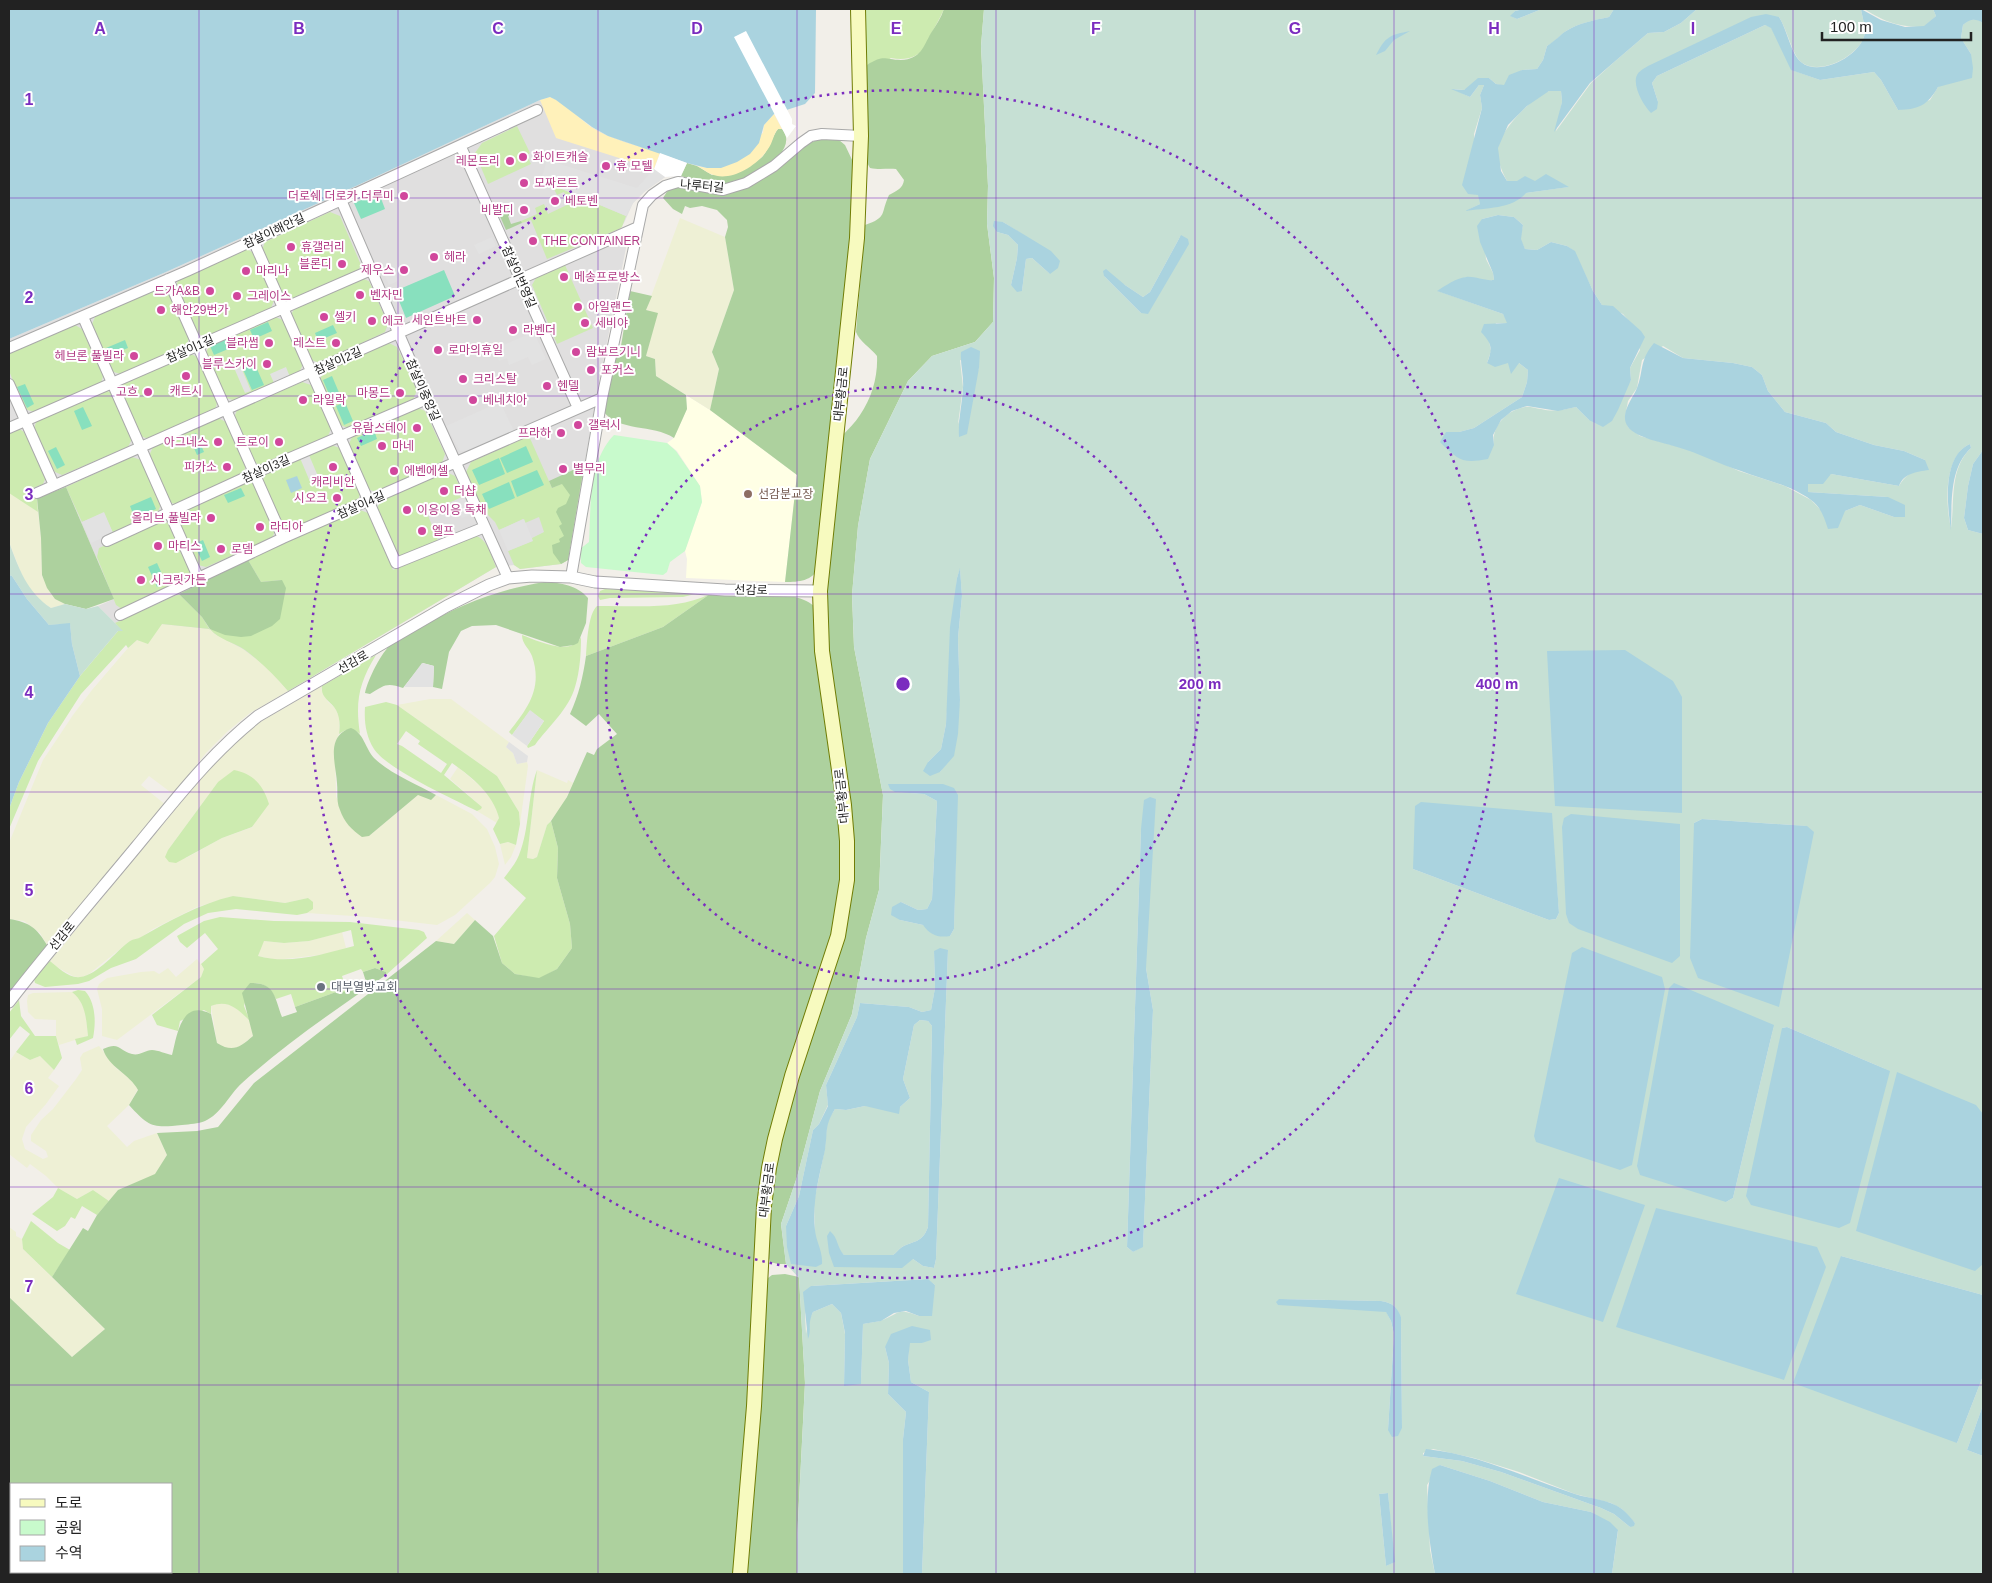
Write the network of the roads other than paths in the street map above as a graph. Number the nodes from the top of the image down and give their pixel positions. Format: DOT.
graph roads {
  1 [pos="858,9"];
  2 [pos="537,110"];
  3 [pos="861,136"];
  4 [pos="461,147"];
  5 [pos="341,200"];
  6 [pos="638,227"];
  7 [pos="253,240"];
  8 [pos="371,270"];
  9 [pos="168,279"];
  10 [pos="521,280"];
  11 [pos="283,308"];
  12 [pos="83,317"];
  13 [pos="399,334"];
  14 [pos="198,346"];
  15 [pos="9,348"];
  16 [pos="311,372"];
  17 [pos="9,384"];
  18 [pos="112,384"];
  19 [pos="602,398"];
  20 [pos="427,400"];
  21 [pos="578,408"];
  22 [pos="226,410"];
  23 [pos="25,421"];
  24 [pos="9,428"];
  25 [pos="340,437"];
  26 [pos="141,447"];
  27 [pos="456,463"];
  28 [pos="255,473"];
  29 [pos="54,485"];
  30 [pos="37,493"];
  31 [pos="368,501"];
  32 [pos="169,513"];
  33 [pos="485,527"];
  34 [pos="283,538"];
  35 [pos="106,541"];
  36 [pos="198,577"];
  37 [pos="570,577"];
  38 [pos="508,578"];
  39 [pos="820,591"];
  40 [pos="120,615"];
  41 [pos="9,1002"];
  42 [pos="740,1574"];
  1 -- 3 [label="main road, 대부황금로"];
  2 -- 4 [label="street, 참살이해안길"];
  3 -- 6 [label="street, 나루터길"];
  3 -- 39 [label="main road, 대부황금로"];
  4 -- 5 [label="street, 참살이해안길"];
  4 -- 10 [label="street, 참살이번영길"];
  5 -- 7 [label="street, 참살이해안길"];
  5 -- 8 [label="street, 참살이중앙길"];
  6 -- 10 [label="street, 참살이2길"];
  6 -- 19 [label="street, 나루터길"];
  7 -- 9 [label="street, 참살이해안길"];
  7 -- 11 [label="street"];
  8 -- 11 [label="street, 참살이1길"];
  8 -- 13 [label="street, 참살이중앙길"];
  9 -- 12 [label="street, 참살이해안길"];
  9 -- 14 [label="street"];
  10 -- 13 [label="street, 참살이2길"];
  10 -- 21 [label="street, 참살이번영길"];
  11 -- 14 [label="street, 참살이1길"];
  11 -- 16 [label="street"];
  12 -- 15 [label="street, 참살이해안길"];
  12 -- 18 [label="street"];
  13 -- 16 [label="street, 참살이2길"];
  13 -- 20 [label="street, 참살이중앙길"];
  14 -- 18 [label="street, 참살이1길"];
  14 -- 22 [label="street"];
  16 -- 22 [label="street, 참살이2길"];
  16 -- 25 [label="street"];
  17 -- 23 [label="street"];
  18 -- 23 [label="street, 참살이1길"];
  18 -- 26 [label="street"];
  19 -- 21 [label="street, 참살이4길"];
  19 -- 37 [label="street, 나루터길"];
  20 -- 25 [label="street, 참살이3길"];
  20 -- 27 [label="street, 참살이중앙길"];
  21 -- 27 [label="street, 참살이4길"];
  22 -- 26 [label="street, 참살이2길"];
  22 -- 28 [label="street"];
  23 -- 24 [label="street, 참살이1길"];
  23 -- 29 [label="street"];
  25 -- 28 [label="street, 참살이3길"];
  25 -- 31 [label="street"];
  26 -- 29 [label="street, 참살이2길"];
  26 -- 32 [label="street"];
  27 -- 31 [label="street, 참살이4길"];
  27 -- 33 [label="street, 참살이중앙길"];
  28 -- 32 [label="street, 참살이3길"];
  28 -- 34 [label="street"];
  29 -- 30 [label="street, 참살이2길"];
  31 -- 33 [label="street"];
  31 -- 34 [label="street, 참살이4길"];
  32 -- 35 [label="street, 참살이3길"];
  32 -- 36 [label="street"];
  33 -- 38 [label="street, 참살이중앙길"];
  34 -- 36 [label="street, 참살이4길"];
  36 -- 40 [label="street, 참살이4길"];
  37 -- 38 [label="street, 선감로"];
  37 -- 39 [label="street, 선감로"];
  38 -- 41 [label="street, 선감로"];
  39 -- 42 [label="main road, 대부황금로"];
}
